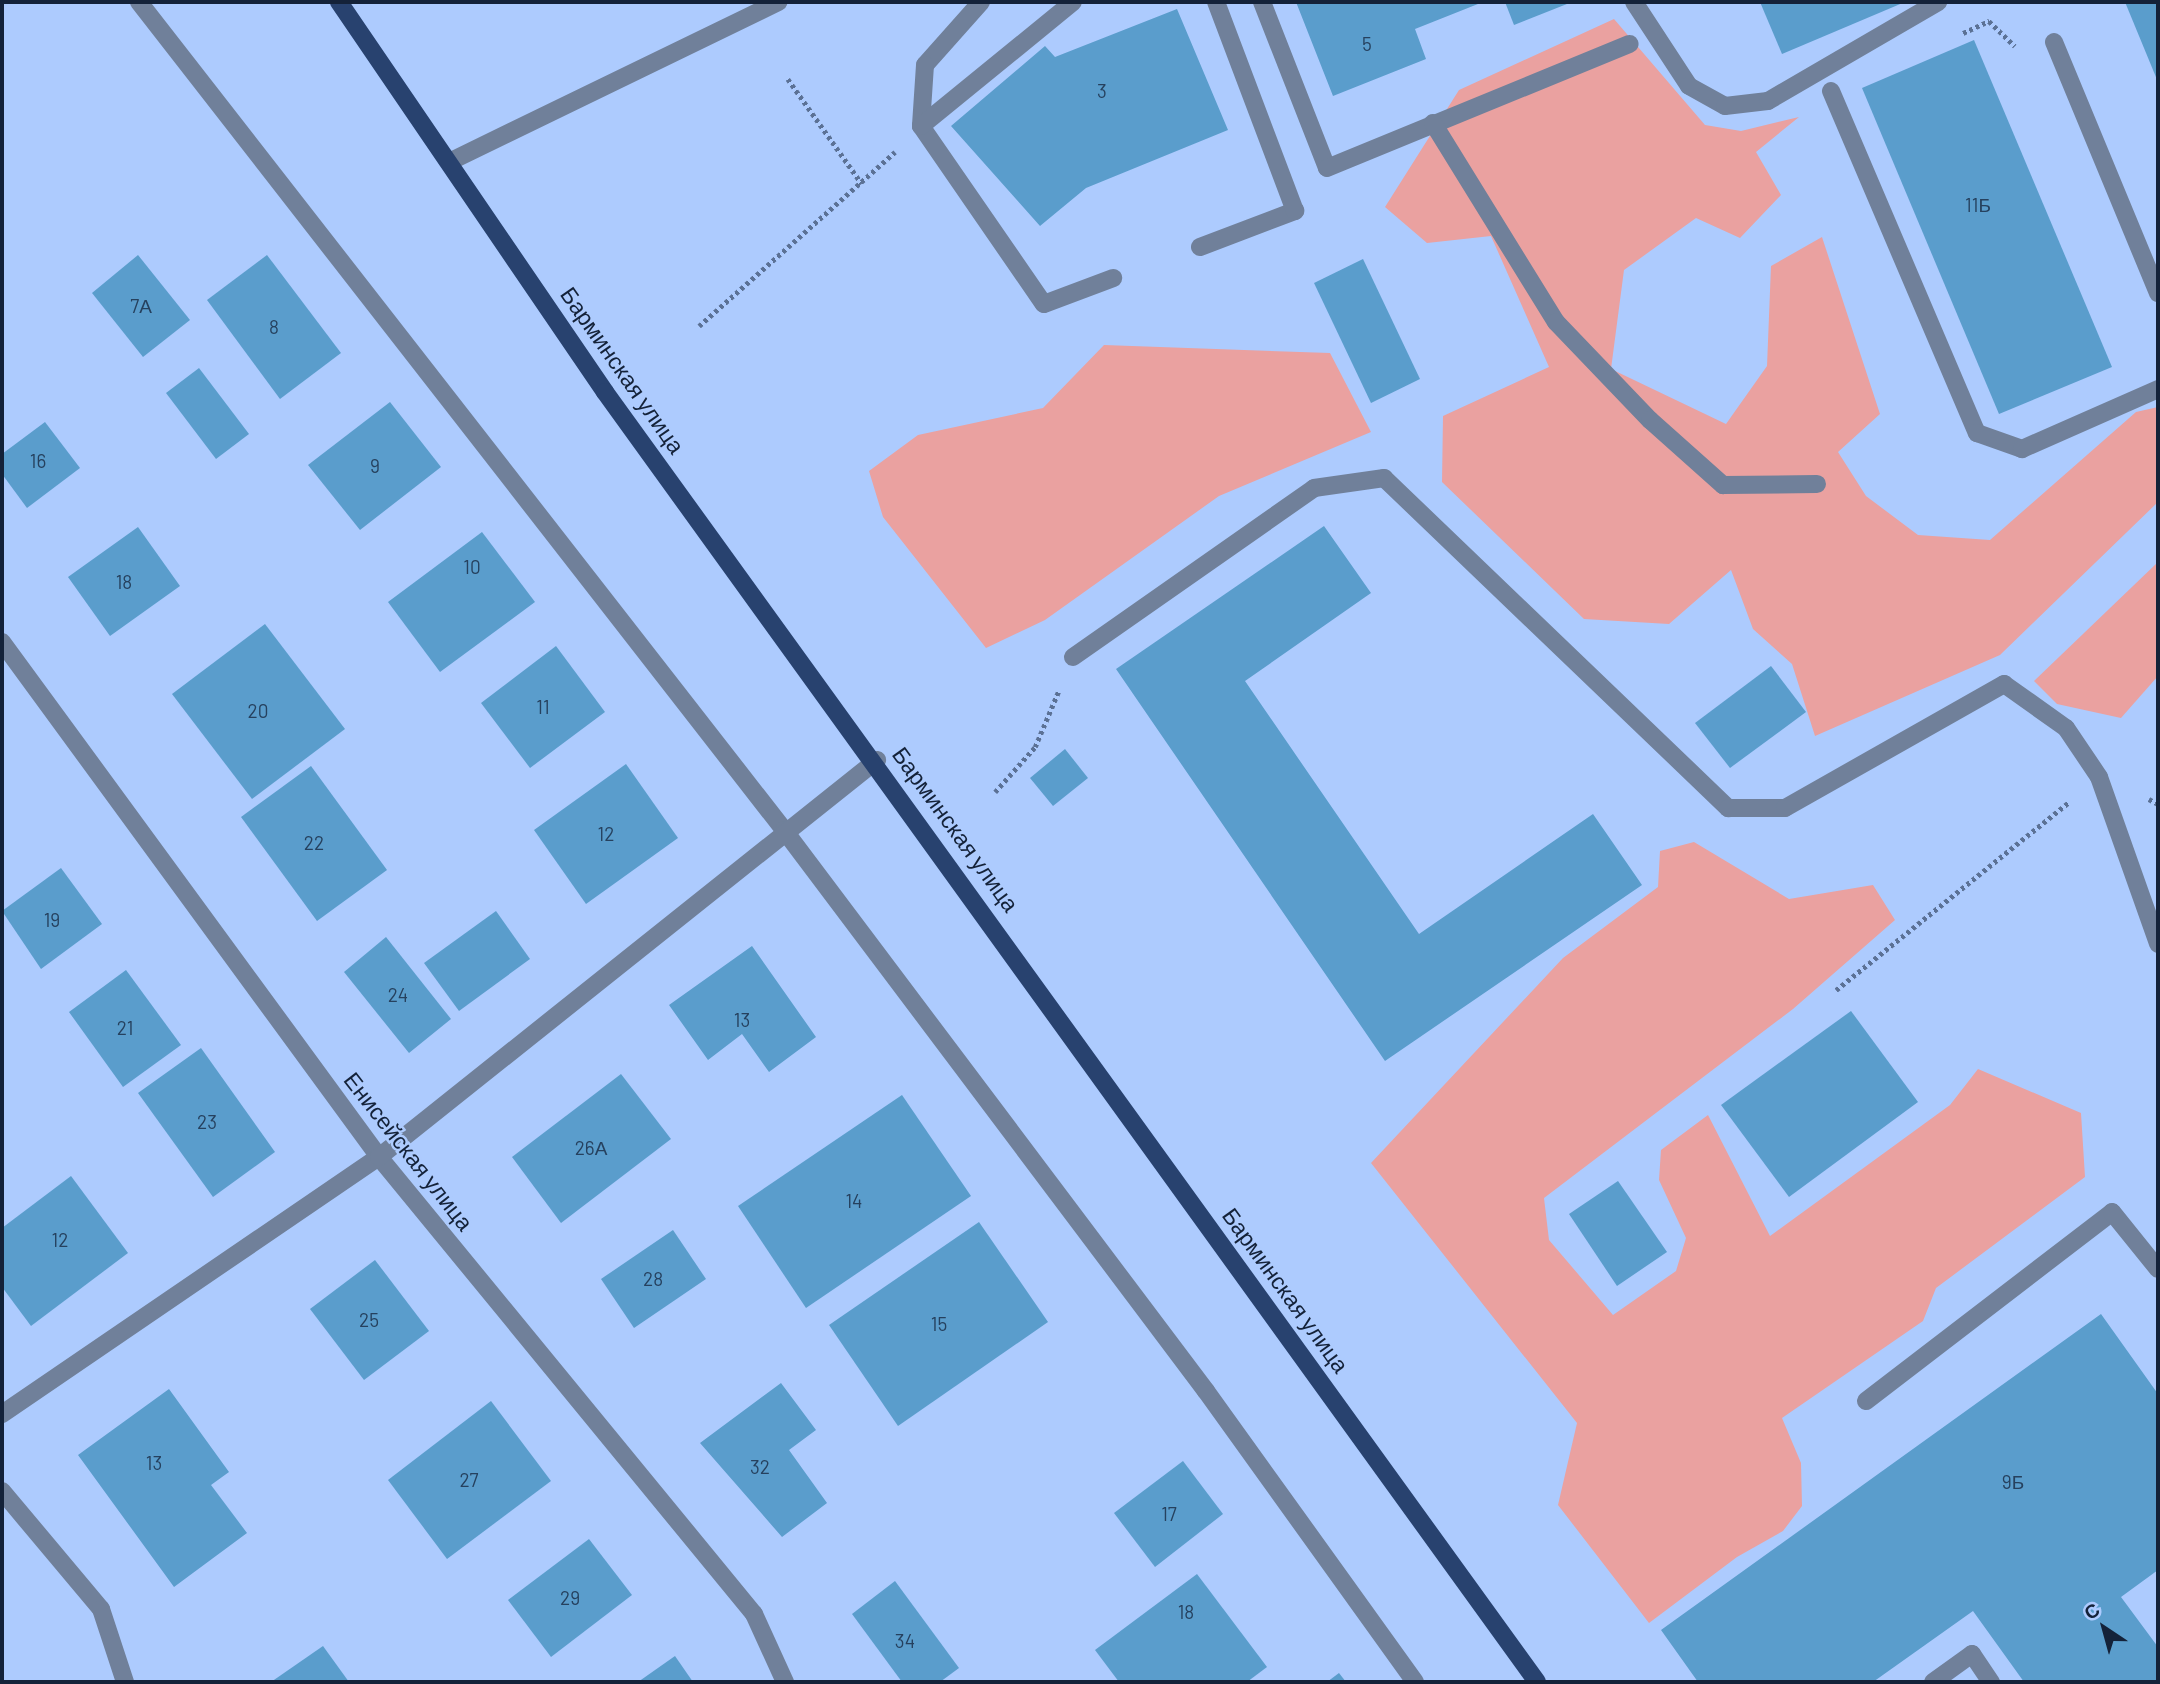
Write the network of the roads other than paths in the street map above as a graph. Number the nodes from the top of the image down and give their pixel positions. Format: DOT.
graph roads {
  1 [pos="139,2"];
  2 [pos="339,2"];
  3 [pos="778,2"];
  4 [pos="981,2"];
  5 [pos="1073,2"];
  6 [pos="1216,2"];
  7 [pos="1262,2"];
  8 [pos="1634,2"];
  9 [pos="1938,2"];
  10 [pos="2054,42"];
  11 [pos="1630,44"];
  12 [pos="1831,91"];
  13 [pos="1433,123"];
  14 [pos="921,126"];
  15 [pos="451,161"];
  16 [pos="1200,247"];
  17 [pos="1113,278"];
  18 [pos="2158,293"];
  19 [pos="2158,389"];
  20 [pos="1817,484"];
  21 [pos="2,642"];
  22 [pos="1073,657"];
  23 [pos="877,760"];
  24 [pos="784,830"];
  25 [pos="2158,944"];
  26 [pos="379,1157"];
  27 [pos="2158,1269"];
  28 [pos="1866,1401"];
  29 [pos="2,1414"];
  30 [pos="2,1491"];
  31 [pos="125,1682"];
  32 [pos="785,1682"];
  33 [pos="1415,1682"];
  34 [pos="1537,1682"];
  35 [pos="1933,1682"];
  36 [pos="1991,1682"];
  1 -- 24 [label="street"];
  2 -- 15 [label="main road, Барминская улица"];
  3 -- 15 [label="street"];
  4 -- 14 [label="street"];
  5 -- 14 [label="street"];
  6 -- 16 [label="street"];
  7 -- 13 [label="street"];
  8 -- 9 [label="street"];
  10 -- 18 [label="street"];
  11 -- 13 [label="street"];
  12 -- 19 [label="street"];
  13 -- 20 [label="street"];
  14 -- 17 [label="street"];
  15 -- 23 [label="main road, Барминская улица"];
  21 -- 26 [label="street, Енисейская улица"];
  22 -- 25 [label="street"];
  23 -- 24 [label="street"];
  23 -- 34 [label="main road, Барминская улица"];
  24 -- 26 [label="street"];
  24 -- 33 [label="street"];
  26 -- 29 [label="street"];
  26 -- 32 [label="street, Енисейская улица"];
  27 -- 28 [label="street"];
  30 -- 31 [label="street"];
  35 -- 36 [label="street"];
}
